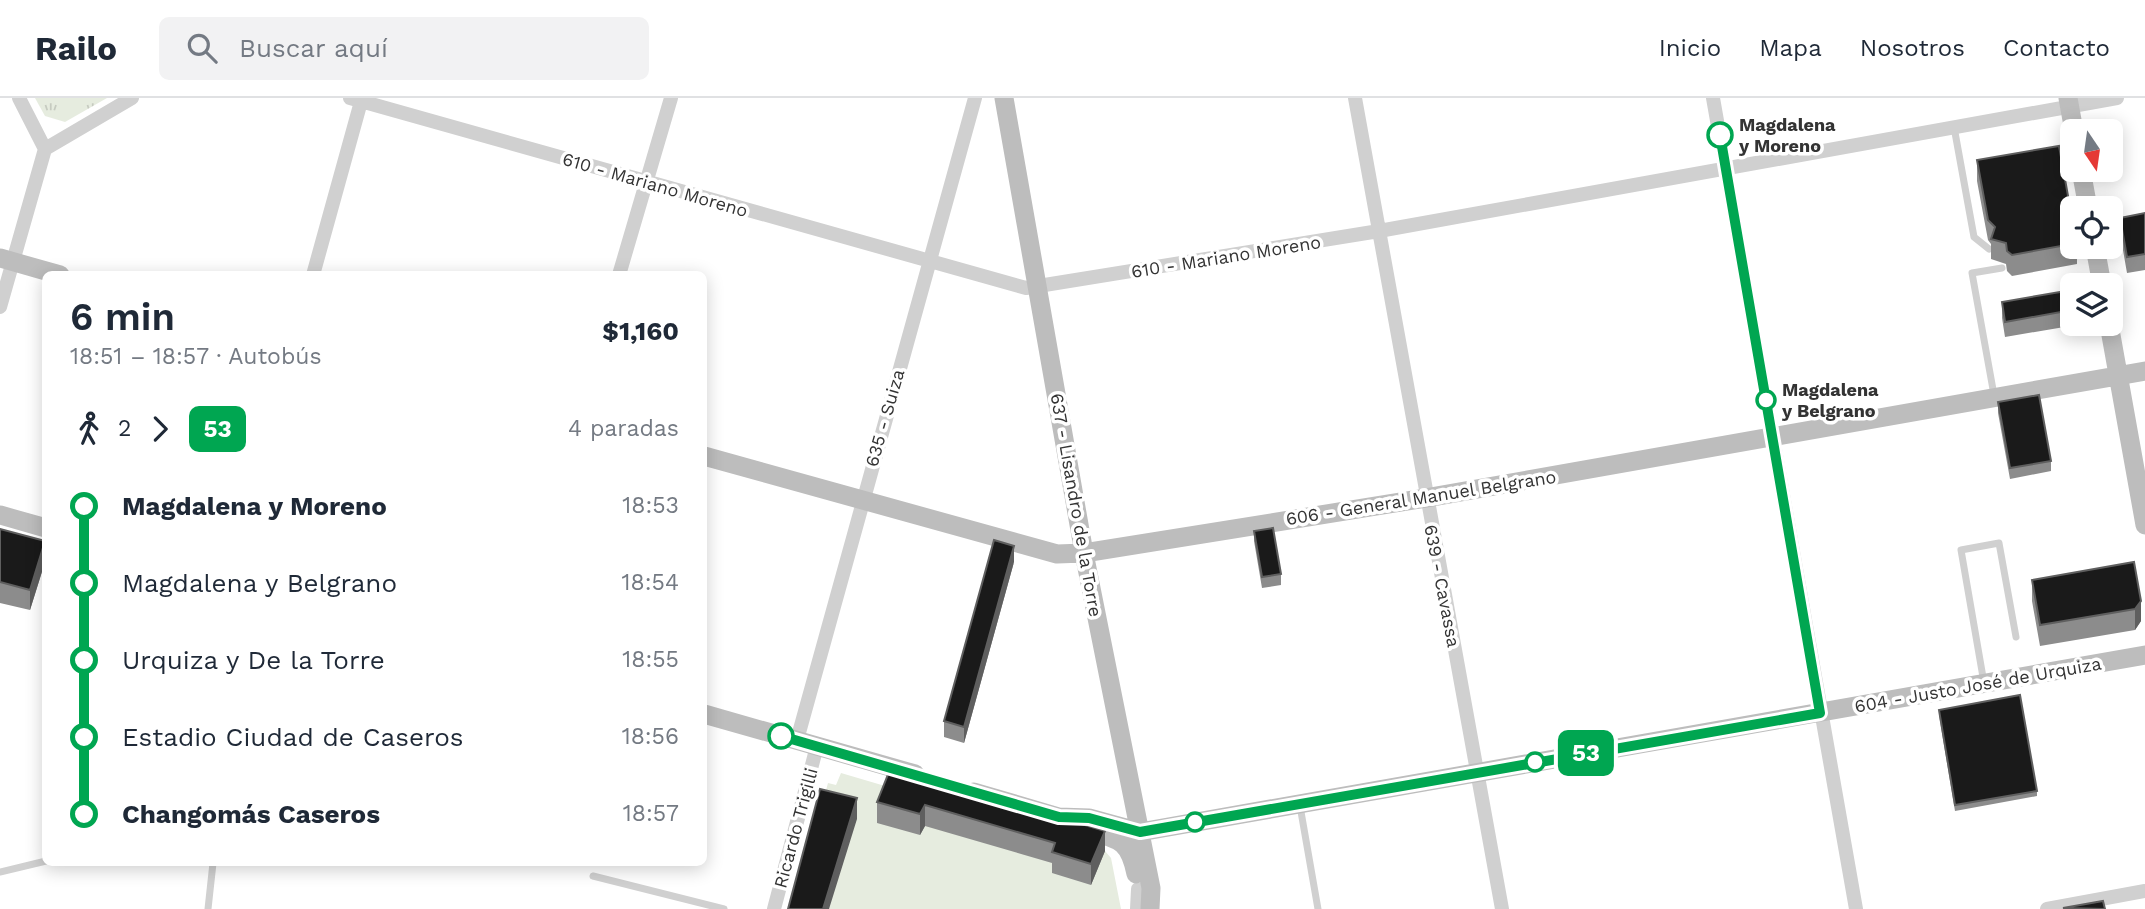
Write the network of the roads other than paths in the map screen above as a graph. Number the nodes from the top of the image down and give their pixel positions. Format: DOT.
graph roads {
  1 [pos="19,98"];
  2 [pos="132,98"];
  3 [pos="671,98"];
  4 [pos="975,98"];
  5 [pos="1004,98"];
  6 [pos="1355,98"];
  7 [pos="1713,98"];
  8 [pos="2117,98"];
  9 [pos="358,99"];
  10 [pos="2069,102"];
  11 [pos="1954,127"];
  12 [pos="45,149"];
  13 [pos="1726,168"];
  14 [pos="644,183"];
  15 [pos="1379,231"];
  16 [pos="1989,249"];
  17 [pos="6,260"];
  18 [pos="930,261"];
  19 [pos="2002,268"];
  20 [pos="46,271"];
  21 [pos="314,271"];
  22 [pos="621,271"];
  23 [pos="1037,288"];
  24 [pos="0,307"];
  25 [pos="2111,336"];
  26 [pos="2145,371"];
  27 [pos="2118,376"];
  28 [pos="1994,399"];
  29 [pos="1773,439"];
  30 [pos="707,457"];
  31 [pos="1426,498"];
  32 [pos="862,500"];
  33 [pos="0,515"];
  34 [pos="2145,525"];
  35 [pos="42,527"];
  36 [pos="1084,553"];
  37 [pos="2016,637"];
  38 [pos="2145,655"];
  39 [pos="1984,684"];
  40 [pos="1820,713"];
  41 [pos="707,716"];
  42 [pos="797,740"];
  43 [pos="817,746"];
  44 [pos="1477,772"];
  45 [pos="1300,804"];
  46 [pos="1059,817"];
  47 [pos="1140,832"];
  48 [pos="42,862"];
  49 [pos="213,866"];
  50 [pos="0,872"];
  51 [pos="593,876"];
  52 [pos="2145,891"];
  53 [pos="1142,895"];
  54 [pos="208,909"];
  55 [pos="724,909"];
  56 [pos="774,909"];
  57 [pos="1147,909"];
  58 [pos="1159,909"];
  59 [pos="1318,909"];
  60 [pos="1502,909"];
  61 [pos="1856,909"];
  62 [pos="2047,909"];
  1 -- 12 [label="street"];
  2 -- 12 [label="street"];
  3 -- 14 [label="street"];
  4 -- 18 [label="street, 635 - Suiza"];
  5 -- 23 [label="street, 637 - Lisandro de la Torre"];
  6 -- 15 [label="street, 639 - Cavassa"];
  7 -- 13 [label="street"];
  8 -- 10 [label="street, 610 - Mariano Moreno"];
  9 -- 14 [label="street, 610 - Mariano Moreno"];
  9 -- 21 [label="street"];
  10 -- 11 [label="street, 610 - Mariano Moreno"];
  11 -- 13 [label="street, 610 - Mariano Moreno"];
  11 -- 16 [label="lane"];
  12 -- 17 [label="street"];
  13 -- 15 [label="street, 610 - Mariano Moreno"];
  13 -- 29 [label="street"];
  14 -- 18 [label="street, 610 - Mariano Moreno"];
  14 -- 22 [label="street"];
  15 -- 23 [label="street, 610 - Mariano Moreno"];
  15 -- 31 [label="street, 639 - Cavassa"];
  17 -- 20 [label="street"];
  17 -- 24 [label="street"];
  18 -- 23 [label="street, 610 - Mariano Moreno"];
  18 -- 32 [label="street, 635 - Suiza"];
  19 -- 28 [label="lane"];
  23 -- 36 [label="street, 637 - Lisandro de la Torre"];
  25 -- 27 [label="street"];
  26 -- 27 [label="street, 606 - General Manuel Belgrano"];
  27 -- 28 [label="street, 606 - General Manuel Belgrano"];
  27 -- 34 [label="street"];
  28 -- 29 [label="street, 606 - General Manuel Belgrano"];
  29 -- 31 [label="street, 606 - General Manuel Belgrano"];
  29 -- 40 [label="street"];
  30 -- 32 [label="street, 606 - General Manuel Belgrano"];
  31 -- 36 [label="street, 606 - General Manuel Belgrano"];
  31 -- 44 [label="street, 639 - Cavassa"];
  32 -- 36 [label="street, 606 - General Manuel Belgrano"];
  32 -- 42 [label="street, 635 - Suiza"];
  33 -- 35 [label="street"];
  36 -- 47 [label="street, 637 - Lisandro de la Torre"];
  37 -- 39 [label="lane"];
  38 -- 39 [label="street, 604 - Justo José de Urquiza"];
  39 -- 40 [label="street, 604 - Justo José de Urquiza"];
  40 -- 44 [label="street, 604 - Justo José de Urquiza"];
  40 -- 61 [label="street"];
  41 -- 42 [label="street, 604 - Justo José de Urquiza"];
  42 -- 43 [label="street, 604 - Justo José de Urquiza"];
  43 -- 46 [label="street, 604 - Justo José de Urquiza"];
  43 -- 56 [label="street, Ricardo Trigilli"];
  44 -- 45 [label="street, 604 - Justo José de Urquiza"];
  44 -- 60 [label="street, 639 - Cavassa"];
  45 -- 47 [label="street, 604 - Justo José de Urquiza"];
  45 -- 59 [label="lane"];
  46 -- 47 [label="street, 604 - Justo José de Urquiza"];
  46 -- 53 [label="street"];
  47 -- 53 [label="street, 637 - Lisandro de la Torre"];
  48 -- 50 [label="lane"];
  49 -- 54 [label="lane"];
  51 -- 55 [label="lane"];
  52 -- 62 [label="street"];
  53 -- 57 [label="street"];
  53 -- 58 [label="street, 637 - Lisandro de la Torre"];
}
